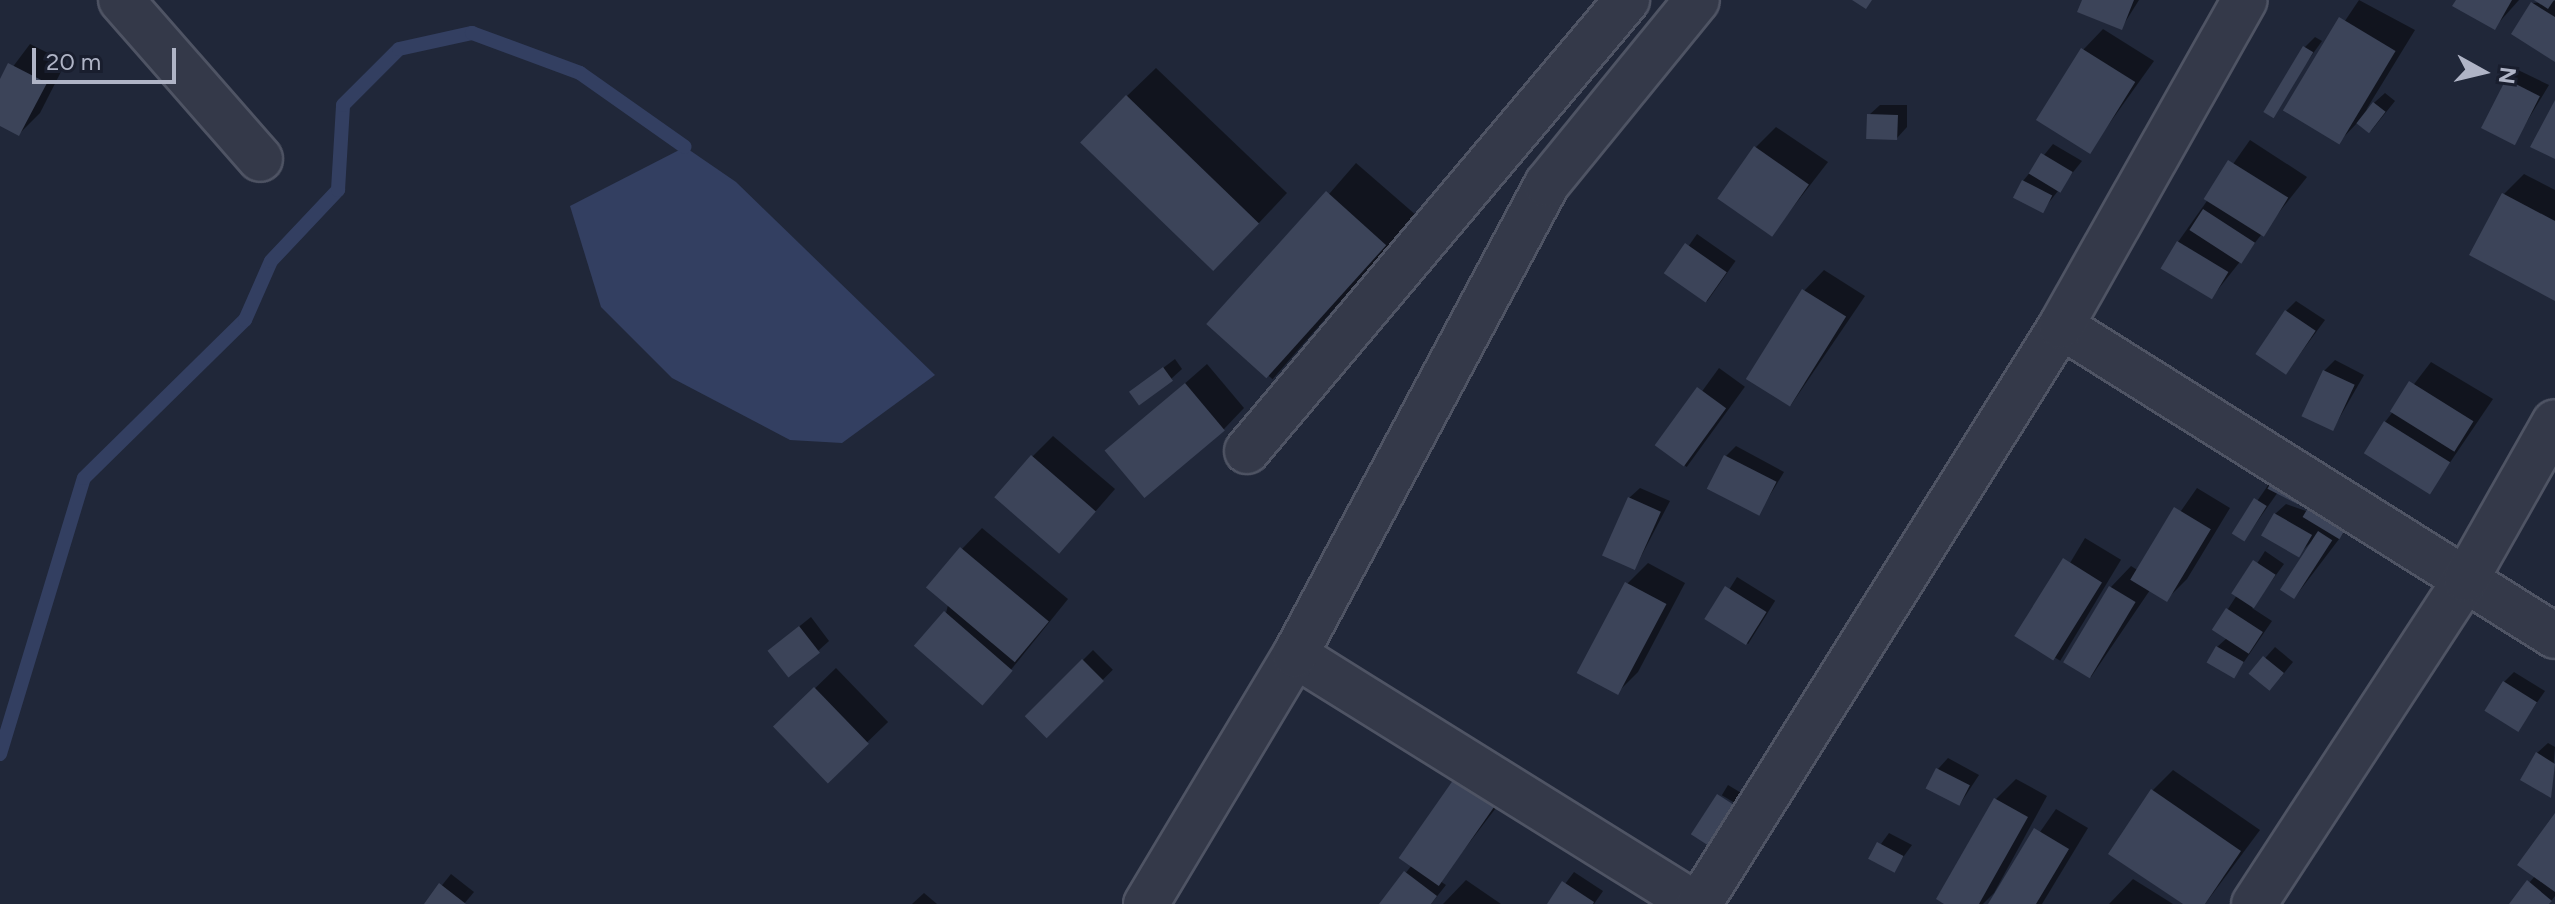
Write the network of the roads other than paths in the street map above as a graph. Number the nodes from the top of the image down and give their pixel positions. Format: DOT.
graph roads {
  1 [pos="121,0"];
  2 [pos="1627,0"];
  3 [pos="1697,0"];
  4 [pos="2245,0"];
  5 [pos="260,159"];
  6 [pos="2061,326"];
  7 [pos="2555,422"];
  8 [pos="1247,451"];
  9 [pos="2466,579"];
  10 [pos="2555,636"];
  11 [pos="1295,655"];
  12 [pos="1146,904"];
  13 [pos="1697,904"];
  14 [pos="2254,904"];
  1 -- 5 [label="street"];
  2 -- 8 [label="street"];
  3 -- 11 [label="street"];
  4 -- 6 [label="street"];
  6 -- 9 [label="street"];
  6 -- 13 [label="street"];
  7 -- 9 [label="street"];
  9 -- 10 [label="street"];
  9 -- 14 [label="street"];
  11 -- 12 [label="street"];
  11 -- 13 [label="street"];
}
